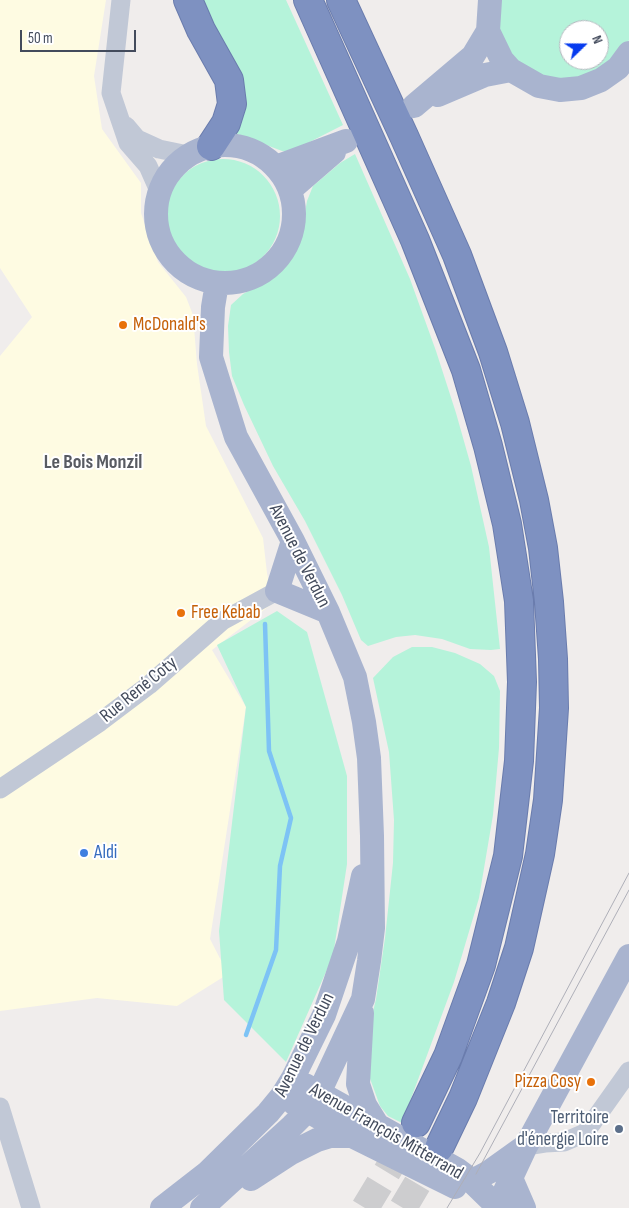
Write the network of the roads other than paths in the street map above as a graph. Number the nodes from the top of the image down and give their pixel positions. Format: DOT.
graph roads {
  1 [pos="121,0"];
  2 [pos="188,0"];
  3 [pos="308,0"];
  4 [pos="341,0"];
  5 [pos="490,0"];
  6 [pos="488,31"];
  7 [pos="629,53"];
  8 [pos="511,70"];
  9 [pos="117,116"];
  10 [pos="200,150"];
  11 [pos="276,167"];
  12 [pos="290,190"];
  13 [pos="159,191"];
  14 [pos="217,283"];
  15 [pos="293,541"];
  16 [pos="277,591"];
  17 [pos="328,612"];
  18 [pos="0,789"];
  19 [pos="372,836"];
  20 [pos="629,956"];
  21 [pos="363,999"];
  22 [pos="629,1072"];
  23 [pos="287,1087"];
  24 [pos="313,1102"];
  25 [pos="0,1106"];
  26 [pos="416,1123"];
  27 [pos="378,1126"];
  28 [pos="352,1136"];
  29 [pos="526,1146"];
  30 [pos="439,1148"];
  31 [pos="511,1178"];
  32 [pos="472,1181"];
  33 [pos="209,1202"];
  34 [pos="31,1208"];
  35 [pos="162,1208"];
  36 [pos="493,1208"];
  37 [pos="524,1208"];
  1 -- 9 [label="street"];
  2 -- 10 [label="highway"];
  3 -- 26 [label="highway"];
  4 -- 30 [label="highway"];
  5 -- 6 [label="main road"];
  6 -- 8 [label="main road"];
  6 -- 8 [label="main road"];
  7 -- 8 [label="main road"];
  9 -- 10 [label="street"];
  9 -- 13 [label="street"];
  10 -- 11 [label="main road"];
  10 -- 13 [label="main road"];
  11 -- 12 [label="main road"];
  11 -- 12 [label="main road"];
  12 -- 14 [label="main road"];
  13 -- 14 [label="main road"];
  14 -- 15 [label="main road, Avenue de Verdun"];
  15 -- 16 [label="main road"];
  15 -- 17 [label="main road, Avenue de Verdun"];
  16 -- 17 [label="main road"];
  16 -- 18 [label="street, Rue René Coty"];
  17 -- 19 [label="main road, Avenue de Verdun"];
  19 -- 21 [label="main road, Avenue de Verdun"];
  19 -- 23 [label="main road, Avenue de Verdun"];
  20 -- 29 [label="main road"];
  21 -- 24 [label="main road, Avenue de Verdun"];
  21 -- 27 [label="main road"];
  22 -- 29 [label="street"];
  23 -- 24 [label="main road, Avenue François Mitterrand"];
  23 -- 35 [label="main road, Avenue de Verdun"];
  24 -- 27 [label="main road, Avenue François Mitterrand"];
  24 -- 28 [label="main road, Avenue François Mitterrand"];
  24 -- 33 [label="main road, Avenue de Verdun"];
  25 -- 34 [label="street"];
  27 -- 32 [label="main road, Avenue François Mitterrand"];
  28 -- 33 [label="main road"];
  28 -- 36 [label="main road, Avenue François Mitterrand"];
  29 -- 31 [label="main road"];
  29 -- 32 [label="main road"];
  31 -- 36 [label="main road"];
  31 -- 37 [label="main road"];
  32 -- 36 [label="main road, Avenue François Mitterrand"];
}
